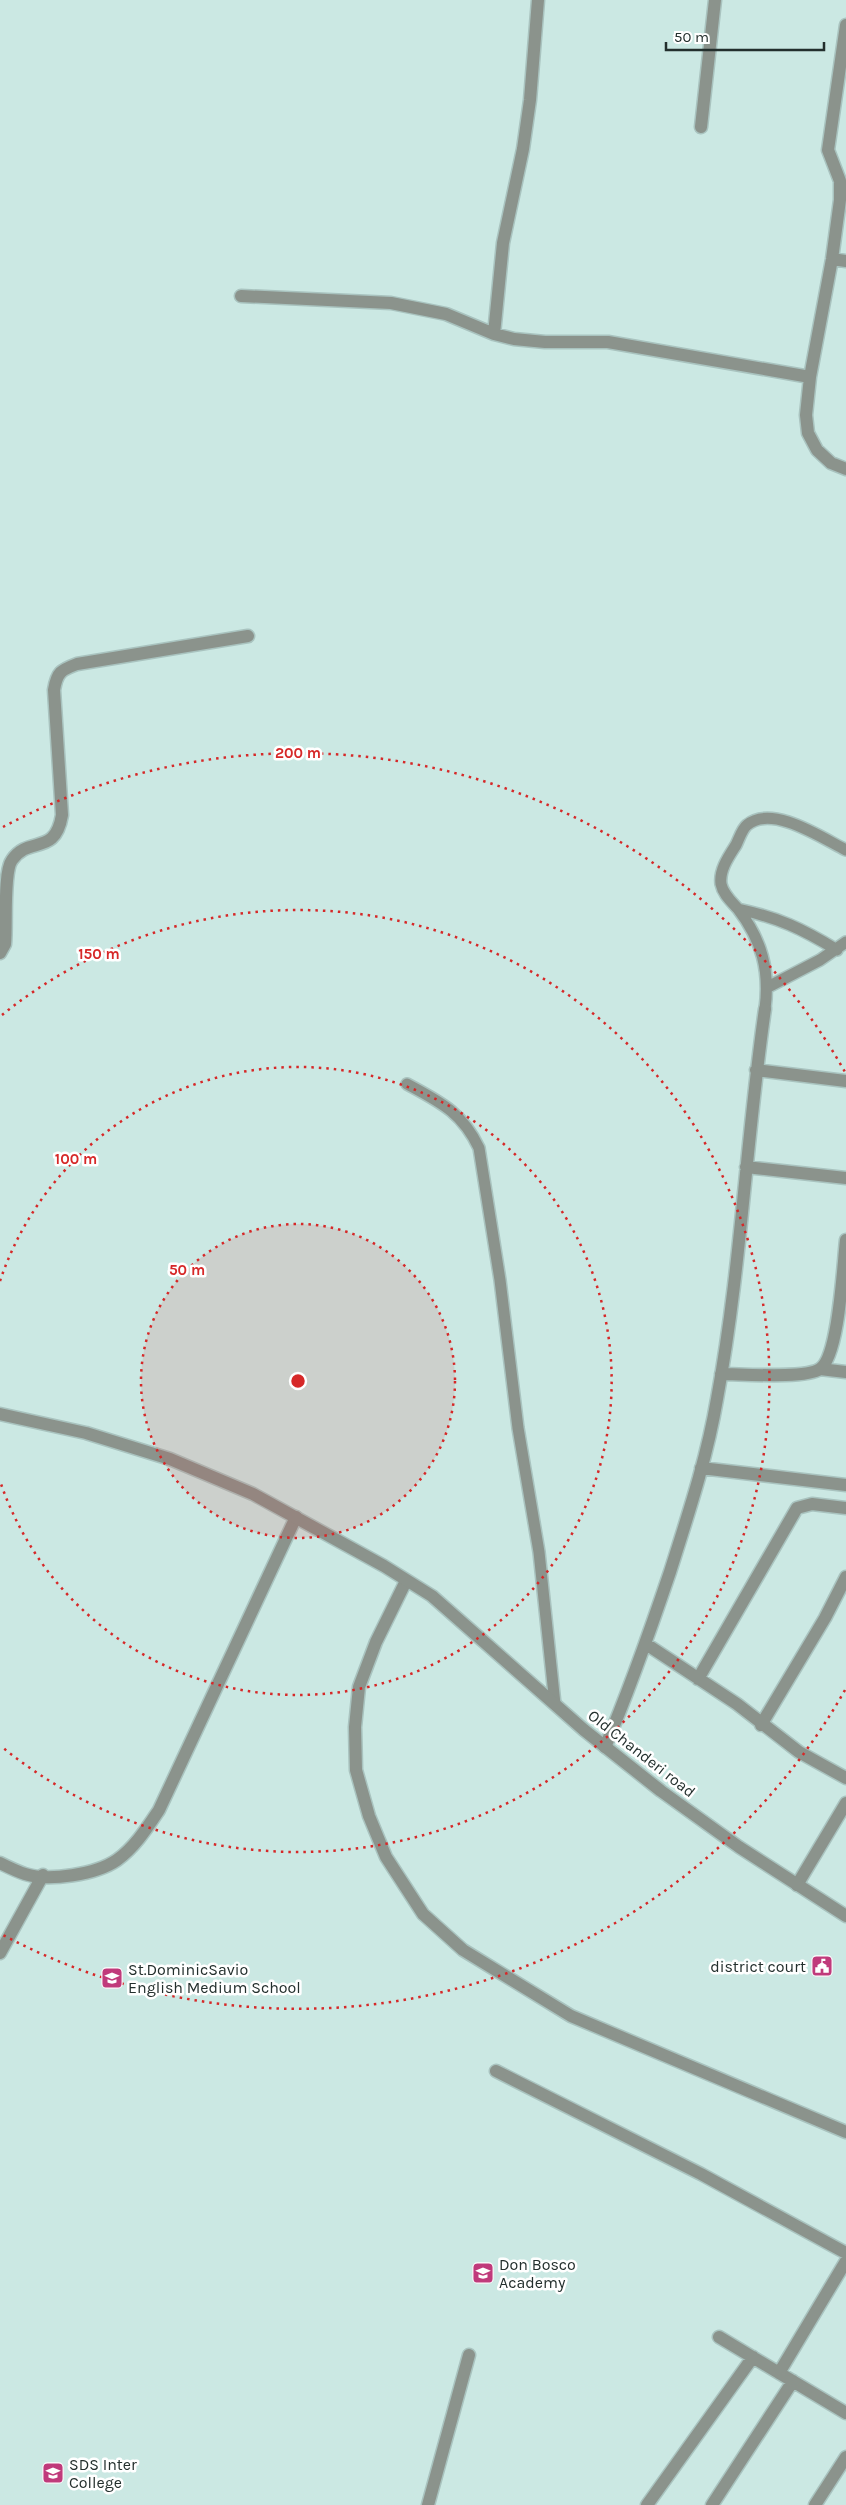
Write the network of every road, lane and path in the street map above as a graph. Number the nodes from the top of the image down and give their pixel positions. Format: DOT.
graph roads {
  1 [pos="538,0"];
  2 [pos="715,0"];
  3 [pos="846,25"];
  4 [pos="701,127"];
  5 [pos="832,260"];
  6 [pos="846,262"];
  7 [pos="241,296"];
  8 [pos="494,334"];
  9 [pos="810,377"];
  10 [pos="846,469"];
  11 [pos="248,636"];
  12 [pos="846,850"];
  13 [pos="738,909"];
  14 [pos="846,942"];
  15 [pos="837,950"];
  16 [pos="0,953"];
  17 [pos="768,986"];
  18 [pos="765,1010"];
  19 [pos="756,1070"];
  20 [pos="846,1081"];
  21 [pos="407,1084"];
  22 [pos="746,1167"];
  23 [pos="846,1178"];
  24 [pos="846,1240"];
  25 [pos="843,1286"];
  26 [pos="820,1369"];
  27 [pos="846,1372"];
  28 [pos="721,1374"];
  29 [pos="0,1414"];
  30 [pos="701,1468"];
  31 [pos="846,1485"];
  32 [pos="846,1508"];
  33 [pos="296,1517"];
  34 [pos="406,1581"];
  35 [pos="844,1584"];
  36 [pos="646,1644"];
  37 [pos="698,1679"];
  38 [pos="555,1704"];
  39 [pos="761,1725"];
  40 [pos="606,1747"];
  41 [pos="846,1778"];
  42 [pos="846,1803"];
  43 [pos="0,1863"];
  44 [pos="43,1875"];
  45 [pos="797,1885"];
  46 [pos="846,1916"];
  47 [pos="0,1953"];
  48 [pos="496,2071"];
  49 [pos="846,2132"];
  50 [pos="846,2253"];
  51 [pos="846,2261"];
  52 [pos="719,2337"];
  53 [pos="469,2355"];
  54 [pos="753,2357"];
  55 [pos="779,2373"];
  56 [pos="793,2381"];
  57 [pos="846,2414"];
  58 [pos="846,2457"];
  59 [pos="428,2505"];
  60 [pos="647,2505"];
  61 [pos="712,2505"];
  62 [pos="814,2505"];
  1 -- 8 [label="street"];
  2 -- 4 [label="street"];
  3 -- 5 [label="street"];
  5 -- 6 [label="street"];
  5 -- 9 [label="street"];
  7 -- 8 [label="street"];
  8 -- 9 [label="street"];
  9 -- 10 [label="street"];
  11 -- 16 [label="street"];
  12 -- 13 [label="lane"];
  13 -- 15 [label="lane"];
  13 -- 17 [label="lane"];
  14 -- 15 [label="lane"];
  15 -- 17 [label="lane"];
  17 -- 18 [label="lane"];
  18 -- 19 [label="street"];
  19 -- 20 [label="street"];
  19 -- 22 [label="street"];
  21 -- 38 [label="lane"];
  22 -- 23 [label="street"];
  22 -- 28 [label="street"];
  24 -- 25 [label="street"];
  25 -- 26 [label="street"];
  26 -- 27 [label="street"];
  26 -- 28 [label="street"];
  28 -- 30 [label="street"];
  29 -- 33 [label="street, Old Chanderi road"];
  30 -- 31 [label="street"];
  30 -- 36 [label="street"];
  32 -- 37 [label="street"];
  33 -- 34 [label="street, Old Chanderi road"];
  33 -- 44 [label="street"];
  34 -- 38 [label="street, Old Chanderi road"];
  34 -- 49 [label="street"];
  35 -- 39 [label="street"];
  36 -- 37 [label="street"];
  36 -- 40 [label="street"];
  37 -- 39 [label="street"];
  38 -- 40 [label="street, Old Chanderi road"];
  39 -- 41 [label="street"];
  40 -- 45 [label="street, Old Chanderi road"];
  42 -- 45 [label="street"];
  43 -- 44 [label="street"];
  44 -- 47 [label="street"];
  45 -- 46 [label="street, Old Chanderi road"];
  48 -- 50 [label="street"];
  51 -- 55 [label="street"];
  52 -- 54 [label="street"];
  53 -- 59 [label="street"];
  54 -- 55 [label="street"];
  54 -- 60 [label="street"];
  55 -- 56 [label="street"];
  56 -- 57 [label="street"];
  56 -- 61 [label="street"];
  58 -- 62 [label="street"];
}
